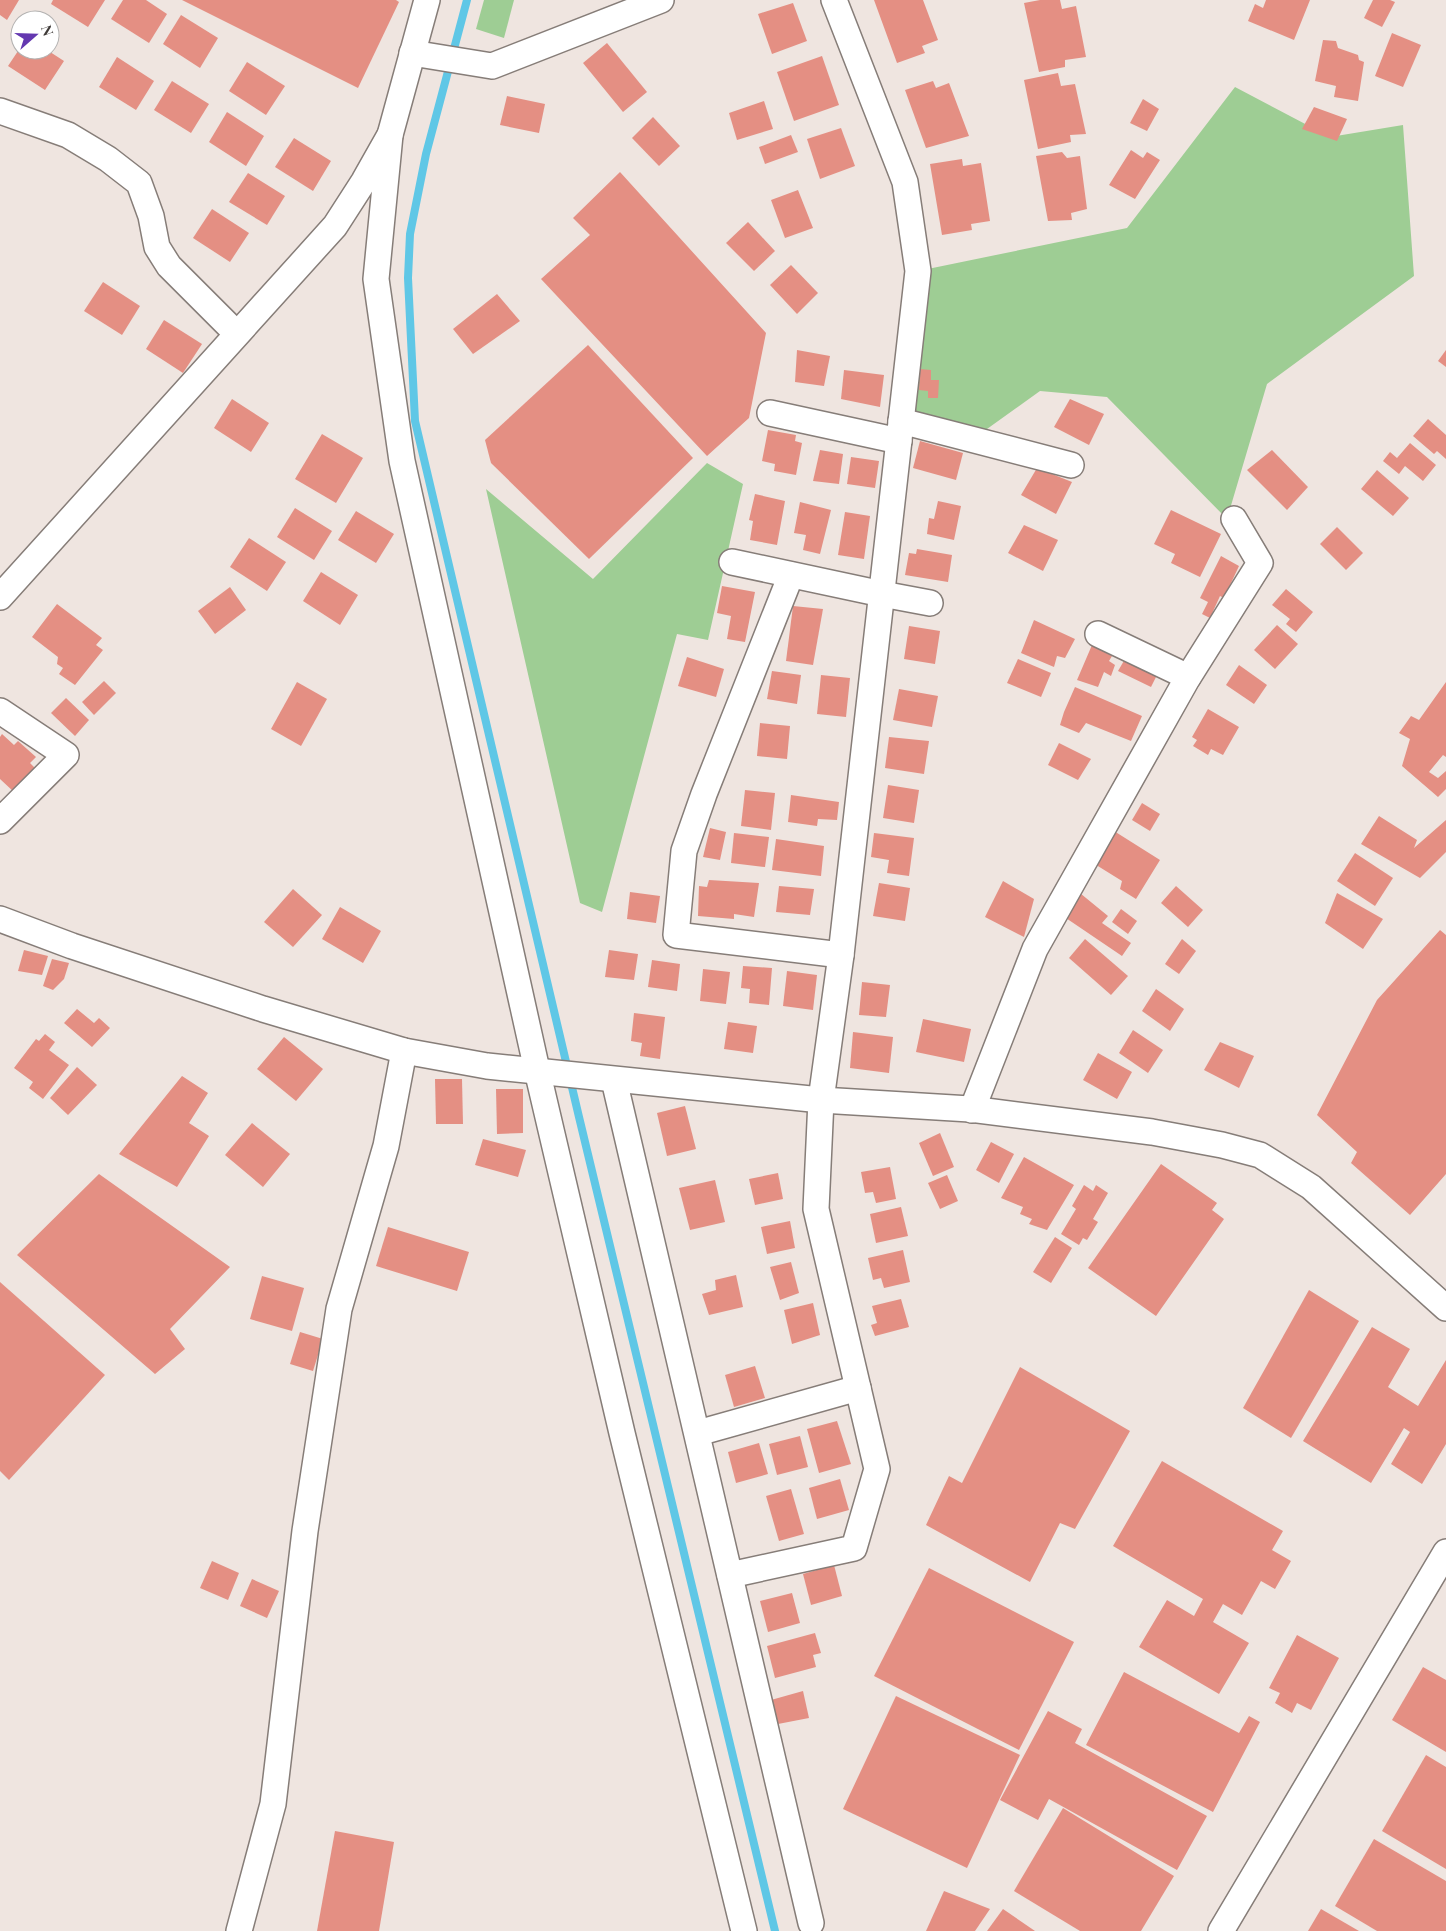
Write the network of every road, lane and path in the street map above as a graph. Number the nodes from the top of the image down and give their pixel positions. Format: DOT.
graph roads {
  1 [pos="426,0"];
  2 [pos="661,0"];
  3 [pos="834,0"];
  4 [pos="423,55"];
  5 [pos="0,111"];
  6 [pos="390,135"];
  7 [pos="236,334"];
  8 [pos="770,414"];
  9 [pos="900,431"];
  10 [pos="1072,465"];
  11 [pos="1234,519"];
  12 [pos="732,562"];
  13 [pos="791,575"];
  14 [pos="882,594"];
  15 [pos="0,597"];
  16 [pos="930,602"];
  17 [pos="1098,634"];
  18 [pos="1188,677"];
  19 [pos="0,710"];
  20 [pos="0,821"];
  21 [pos="0,919"];
  22 [pos="840,955"];
  23 [pos="404,1051"];
  24 [pos="543,1071"];
  25 [pos="606,1078"];
  26 [pos="821,1100"];
  27 [pos="972,1110"];
  28 [pos="1446,1308"];
  29 [pos="858,1388"];
  30 [pos="698,1434"];
  31 [pos="1446,1552"];
  32 [pos="730,1574"];
  33 [pos="811,1923"];
  34 [pos="239,1931"];
  35 [pos="744,1931"];
  36 [pos="1221,1931"];
  1 -- 4 [label="street"];
  2 -- 4 [label="street"];
  3 -- 9 [label="street"];
  4 -- 6 [label="street"];
  5 -- 7 [label="street"];
  6 -- 7 [label="street"];
  6 -- 24 [label="street"];
  7 -- 15 [label="street"];
  8 -- 9 [label="street"];
  9 -- 10 [label="street"];
  9 -- 14 [label="street"];
  11 -- 18 [label="street"];
  12 -- 13 [label="street"];
  13 -- 14 [label="street"];
  13 -- 22 [label="street"];
  14 -- 16 [label="street"];
  14 -- 22 [label="street"];
  17 -- 18 [label="street"];
  18 -- 27 [label="street"];
  19 -- 20 [label="street"];
  21 -- 23 [label="street"];
  22 -- 26 [label="street"];
  23 -- 24 [label="street"];
  23 -- 34 [label="street"];
  24 -- 25 [label="street"];
  24 -- 35 [label="street"];
  25 -- 26 [label="street"];
  25 -- 30 [label="street"];
  26 -- 27 [label="street"];
  26 -- 29 [label="street"];
  27 -- 28 [label="street"];
  29 -- 30 [label="street"];
  29 -- 32 [label="street"];
  30 -- 32 [label="street"];
  31 -- 36 [label="street"];
  32 -- 33 [label="street"];
}
